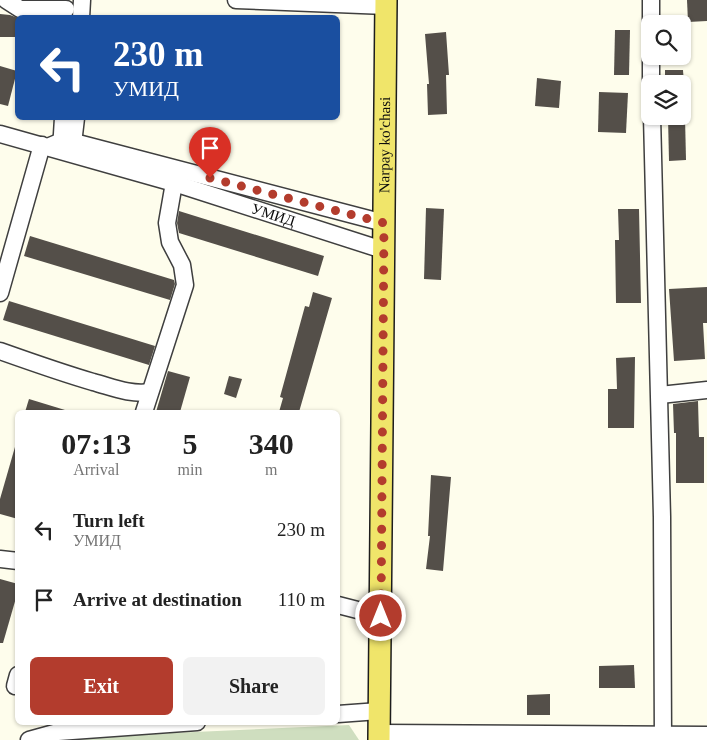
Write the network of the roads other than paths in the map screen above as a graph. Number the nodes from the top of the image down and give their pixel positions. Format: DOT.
graph roads {
  1 [pos="6,0"];
  2 [pos="82,0"];
  3 [pos="236,0"];
  4 [pos="651,0"];
  5 [pos="386,3"];
  6 [pos="66,9"];
  7 [pos="81,15"];
  8 [pos="651,15"];
  9 [pos="63,120"];
  10 [pos="75,120"];
  11 [pos="652,125"];
  12 [pos="0,134"];
  13 [pos="60,147"];
  14 [pos="174,183"];
  15 [pos="384,223"];
  16 [pos="383,250"];
  17 [pos="0,293"];
  18 [pos="0,351"];
  19 [pos="707,390"];
  20 [pos="150,392"];
  21 [pos="660,395"];
  22 [pos="145,410"];
  23 [pos="0,559"];
  24 [pos="15,561"];
  25 [pos="340,606"];
  26 [pos="381,616"];
  27 [pos="380,711"];
  28 [pos="340,714"];
  29 [pos="155,725"];
  30 [pos="707,735"];
  31 [pos="379,736"];
  32 [pos="663,737"];
  33 [pos="29,740"];
  1 -- 6 [label="street"];
  2 -- 7 [label="street"];
  3 -- 5 [label="street"];
  4 -- 8 [label="street"];
  5 -- 15 [label="main road, Narpay ko'chasi"];
  9 -- 13 [label="street"];
  10 -- 13 [label="street"];
  11 -- 21 [label="street"];
  12 -- 13 [label="street, УМИД"];
  13 -- 14 [label="street, УМИД"];
  13 -- 15 [label="street, УМИД"];
  13 -- 17 [label="street"];
  14 -- 16 [label="street, УМИД"];
  14 -- 20 [label="street"];
  15 -- 16 [label="main road, Narpay ko'chasi"];
  16 -- 26 [label="main road, Narpay ko'chasi"];
  18 -- 20 [label="street"];
  19 -- 21 [label="street"];
  20 -- 22 [label="street"];
  21 -- 32 [label="street"];
  23 -- 24 [label="street"];
  25 -- 26 [label="street"];
  26 -- 27 [label="main road, Narpay ko'chasi"];
  27 -- 28 [label="street"];
  27 -- 31 [label="main road, Narpay ko'chasi"];
  29 -- 33 [label="street"];
  30 -- 32 [label="street"];
  31 -- 32 [label="street"];
}
